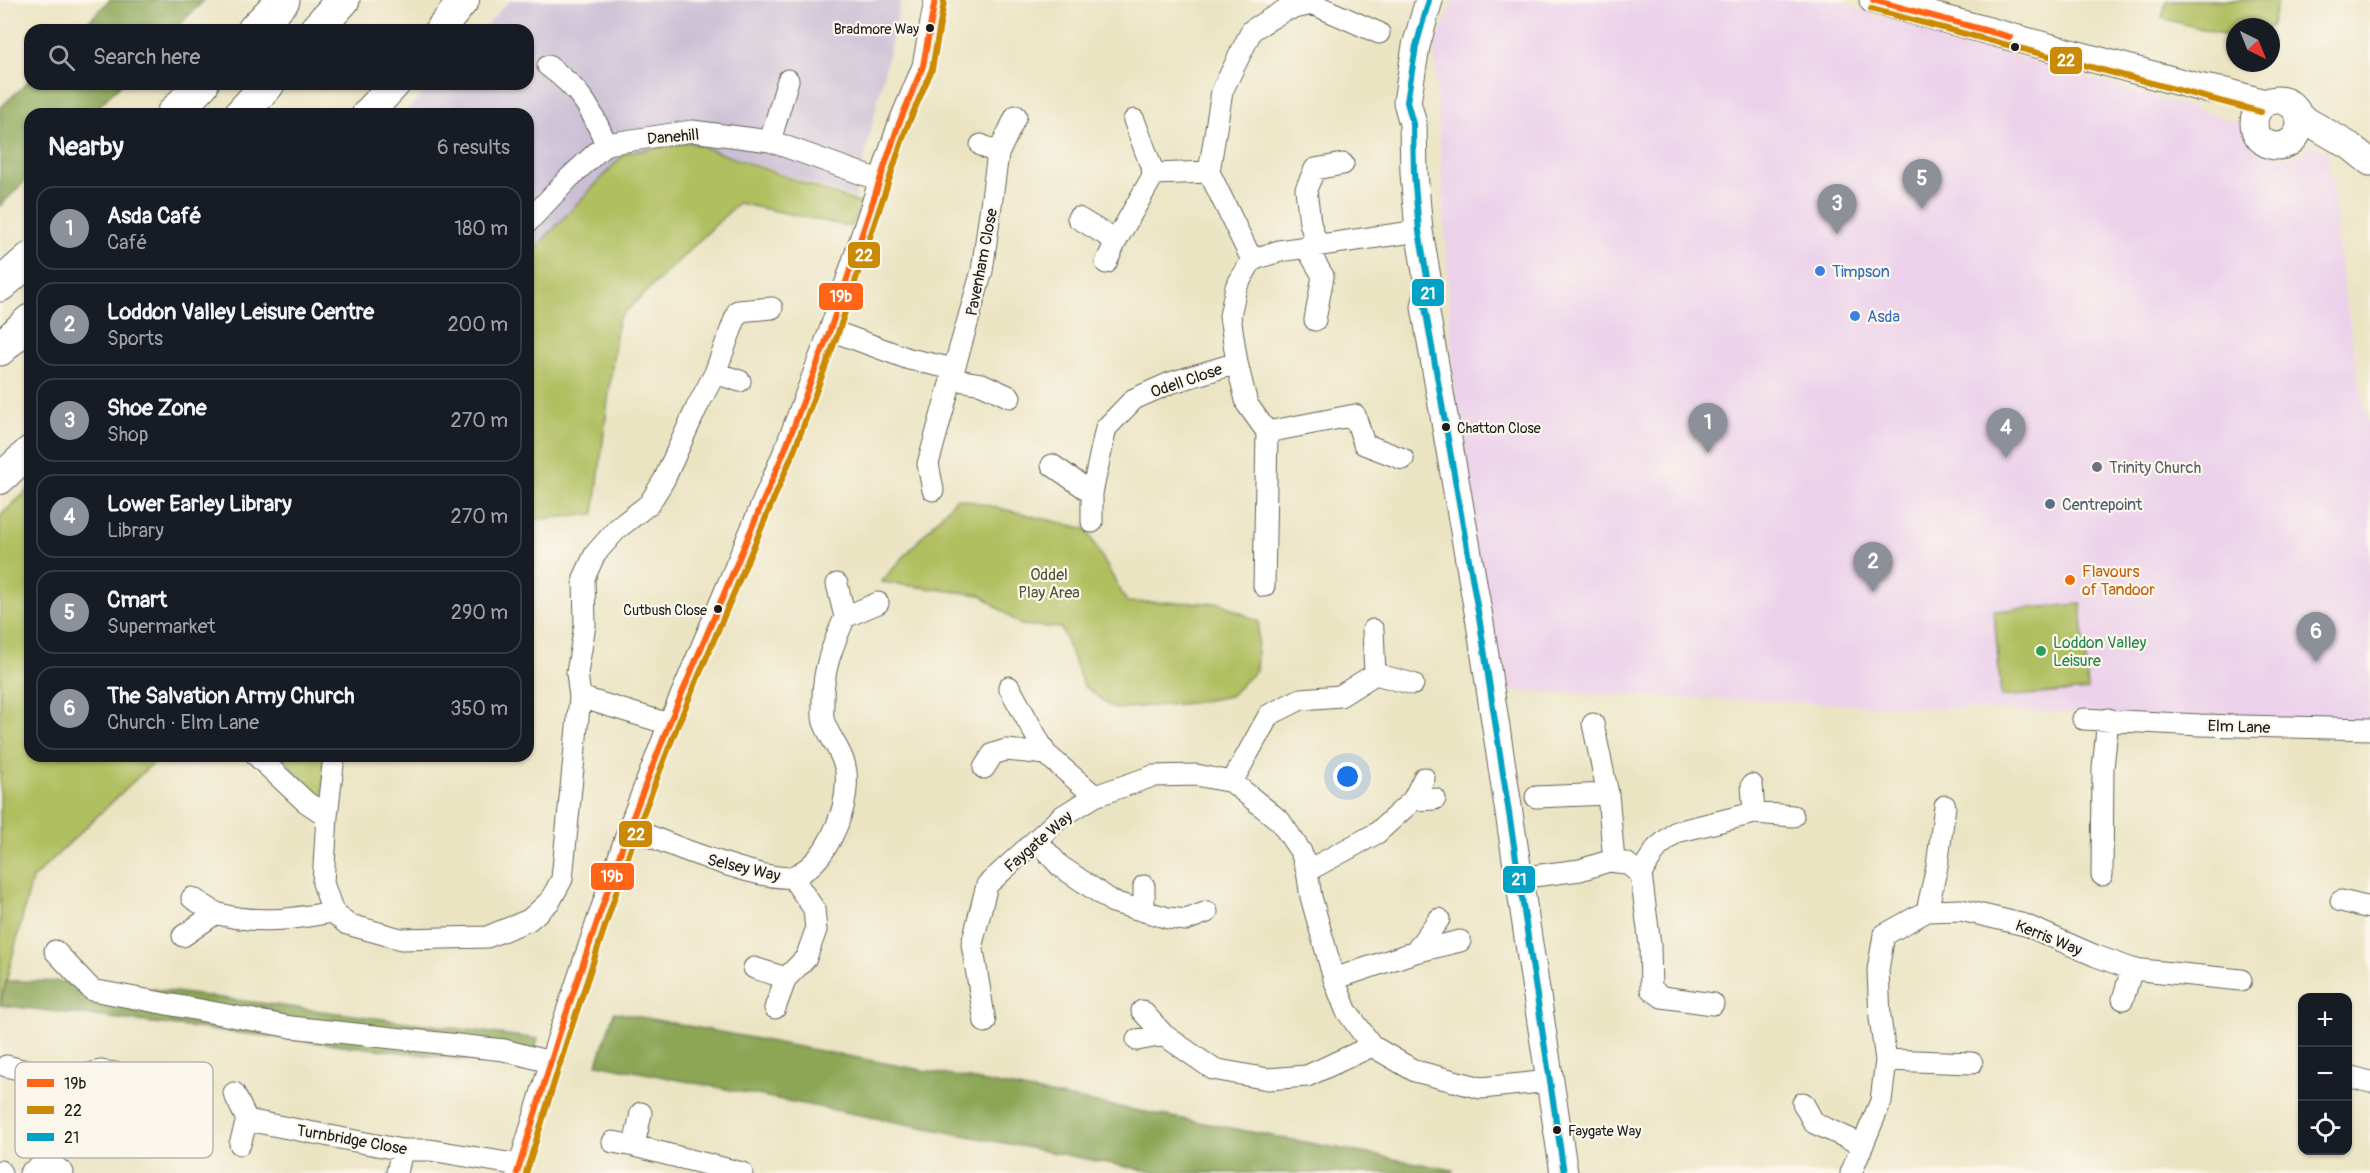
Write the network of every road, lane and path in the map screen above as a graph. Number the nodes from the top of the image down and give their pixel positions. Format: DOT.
graph roads {
  1 [pos="283,0"];
  2 [pos="343,0"];
  3 [pos="464,0"];
  4 [pos="935,0"];
  5 [pos="1429,0"];
  6 [pos="1873,0"];
  7 [pos="1314,2"];
  8 [pos="260,24"];
  9 [pos="321,24"];
  10 [pos="445,24"];
  11 [pos="1379,33"];
  12 [pos="548,66"];
  13 [pos="788,80"];
  14 [pos="2198,87"];
  15 [pos="196,90"];
  16 [pos="263,90"];
  17 [pos="389,90"];
  18 [pos="2264,103"];
  19 [pos="179,108"];
  20 [pos="246,108"];
  21 [pos="373,108"];
  22 [pos="1016,116"];
  23 [pos="1134,120"];
  24 [pos="2254,128"];
  25 [pos="2297,128"];
  26 [pos="770,141"];
  27 [pos="606,144"];
  28 [pos="2360,154"];
  29 [pos="1343,164"];
  30 [pos="1209,172"];
  31 [pos="1154,174"];
  32 [pos="879,180"];
  33 [pos="534,211"];
  34 [pos="1078,218"];
  35 [pos="1419,231"];
  36 [pos="1116,241"];
  37 [pos="1312,246"];
  38 [pos="1252,260"];
  39 [pos="1106,263"];
  40 [pos="24,264"];
  41 [pos="0,285"];
  42 [pos="772,308"];
  43 [pos="1315,320"];
  44 [pos="24,327"];
  45 [pos="830,330"];
  46 [pos="0,349"];
  47 [pos="1236,363"];
  48 [pos="715,373"];
  49 [pos="953,374"];
  50 [pos="740,381"];
  51 [pos="1010,397"];
  52 [pos="1267,432"];
  53 [pos="24,457"];
  54 [pos="1403,459"];
  55 [pos="1052,465"];
  56 [pos="0,479"];
  57 [pos="933,490"];
  58 [pos="1092,493"];
  59 [pos="1092,522"];
  60 [pos="837,584"];
  61 [pos="1264,585"];
  62 [pos="878,603"];
  63 [pos="845,617"];
  64 [pos="1373,630"];
  65 [pos="1375,674"];
  66 [pos="1413,684"];
  67 [pos="1009,687"];
  68 [pos="580,697"];
  69 [pos="2083,719"];
  70 [pos="2108,719"];
  71 [pos="669,724"];
  72 [pos="1593,724"];
  73 [pos="2370,729"];
  74 [pos="1046,754"];
  75 [pos="263,762"];
  76 [pos="333,762"];
  77 [pos="984,768"];
  78 [pos="1424,778"];
  79 [pos="1232,782"];
  80 [pos="1752,785"];
  81 [pos="1608,794"];
  82 [pos="1095,796"];
  83 [pos="1536,797"];
  84 [pos="1435,799"];
  85 [pos="1413,800"];
  86 [pos="1945,806"];
  87 [pos="1754,813"];
  88 [pos="327,816"];
  89 [pos="1793,816"];
  90 [pos="629,827"];
  91 [pos="1036,840"];
  92 [pos="1614,861"];
  93 [pos="1307,871"];
  94 [pos="1641,874"];
  95 [pos="2102,875"];
  96 [pos="792,877"];
  97 [pos="1518,878"];
  98 [pos="1144,886"];
  99 [pos="192,898"];
  100 [pos="2341,901"];
  101 [pos="2370,908"];
  102 [pos="1927,910"];
  103 [pos="1144,911"];
  104 [pos="333,912"];
  105 [pos="1207,912"];
  106 [pos="216,913"];
  107 [pos="1439,919"];
  108 [pos="183,936"];
  109 [pos="1460,941"];
  110 [pos="55,951"];
  111 [pos="1415,952"];
  112 [pos="754,968"];
  113 [pos="2132,969"];
  114 [pos="786,978"];
  115 [pos="1334,979"];
  116 [pos="2241,980"];
  117 [pos="2123,999"];
  118 [pos="1713,1004"];
  119 [pos="775,1008"];
  120 [pos="1142,1011"];
  121 [pos="985,1022"];
  122 [pos="1164,1035"];
  123 [pos="1137,1040"];
  124 [pos="1372,1046"];
  125 [pos="1886,1060"];
  126 [pos="550,1062"];
  127 [pos="1972,1064"];
  128 [pos="6,1066"];
  129 [pos="15,1068"];
  130 [pos="2352,1077"];
  131 [pos="1550,1081"];
  132 [pos="2370,1082"];
  133 [pos="234,1093"];
  134 [pos="1803,1104"];
  135 [pos="642,1113"];
  136 [pos="247,1120"];
  137 [pos="613,1142"];
  138 [pos="240,1144"];
  139 [pos="1863,1145"];
  140 [pos="634,1146"];
  141 [pos="402,1150"];
  142 [pos="55,1167"];
  143 [pos="518,1169"];
  144 [pos="30,1173"];
  145 [pos="397,1173"];
  146 [pos="742,1173"];
  147 [pos="1564,1173"];
  148 [pos="1851,1173"];
  1 -- 8 [label="highway"];
  2 -- 9 [label="highway"];
  3 -- 10 [label="main road"];
  4 -- 32 [label="street"];
  5 -- 35 [label="street"];
  6 -- 14 [label="street"];
  7 -- 11 [label="street"];
  7 -- 30 [label="street"];
  12 -- 27 [label="street"];
  13 -- 26 [label="street"];
  14 -- 18 [label="street"];
  14 -- 24 [label="street"];
  15 -- 19 [label="highway"];
  16 -- 20 [label="highway"];
  17 -- 21 [label="main road"];
  18 -- 24 [label="street"];
  18 -- 25 [label="street"];
  22 -- 49 [label="street, Pavenham Close"];
  23 -- 31 [label="street"];
  24 -- 25 [label="street"];
  25 -- 28 [label="street"];
  26 -- 27 [label="street, Danehill"];
  26 -- 32 [label="street, Danehill"];
  27 -- 33 [label="street"];
  29 -- 37 [label="street"];
  30 -- 31 [label="street"];
  30 -- 38 [label="street"];
  31 -- 36 [label="street"];
  32 -- 45 [label="street"];
  34 -- 36 [label="street"];
  35 -- 37 [label="street"];
  35 -- 97 [label="street"];
  36 -- 39 [label="street"];
  37 -- 38 [label="street"];
  37 -- 43 [label="street"];
  38 -- 47 [label="street"];
  40 -- 41 [label="highway"];
  42 -- 48 [label="street"];
  44 -- 46 [label="highway"];
  45 -- 49 [label="street"];
  45 -- 71 [label="street"];
  47 -- 52 [label="street"];
  47 -- 58 [label="street, Odell Close"];
  48 -- 50 [label="street"];
  48 -- 68 [label="street"];
  49 -- 51 [label="street"];
  49 -- 57 [label="street, Pavenham Close"];
  52 -- 54 [label="street"];
  52 -- 61 [label="street"];
  53 -- 56 [label="main road"];
  55 -- 58 [label="street"];
  58 -- 59 [label="street, Odell Close"];
  60 -- 63 [label="street"];
  62 -- 63 [label="street"];
  63 -- 96 [label="street, Selsey Way"];
  64 -- 65 [label="street"];
  65 -- 66 [label="street"];
  65 -- 79 [label="street"];
  67 -- 74 [label="street"];
  68 -- 71 [label="street"];
  68 -- 104 [label="street"];
  69 -- 70 [label="street, Elm Lane"];
  70 -- 73 [label="street, Elm Lane"];
  70 -- 95 [label="street"];
  71 -- 90 [label="street"];
  72 -- 81 [label="street"];
  74 -- 77 [label="street"];
  74 -- 82 [label="street"];
  75 -- 88 [label="street"];
  76 -- 88 [label="street"];
  78 -- 85 [label="street"];
  79 -- 82 [label="street, Faygate Way"];
  79 -- 93 [label="street, Faygate Way"];
  80 -- 87 [label="street"];
  81 -- 83 [label="street"];
  81 -- 92 [label="street"];
  82 -- 91 [label="street, Faygate Way"];
  84 -- 85 [label="street"];
  85 -- 93 [label="street"];
  86 -- 102 [label="street"];
  87 -- 89 [label="street"];
  87 -- 94 [label="street"];
  88 -- 104 [label="street"];
  90 -- 96 [label="street, Selsey Way"];
  90 -- 126 [label="street"];
  91 -- 103 [label="street"];
  91 -- 121 [label="street, Faygate Way"];
  92 -- 94 [label="street"];
  92 -- 97 [label="street"];
  93 -- 115 [label="street, Faygate Way"];
  94 -- 118 [label="street"];
  96 -- 114 [label="street"];
  97 -- 131 [label="street"];
  98 -- 103 [label="street"];
  99 -- 106 [label="street"];
  100 -- 101 [label="street"];
  102 -- 113 [label="street, Kerris Way"];
  102 -- 125 [label="street"];
  103 -- 105 [label="street"];
  104 -- 106 [label="street"];
  106 -- 108 [label="street"];
  107 -- 111 [label="street"];
  109 -- 111 [label="street"];
  110 -- 126 [label="street"];
  111 -- 115 [label="street"];
  112 -- 114 [label="street"];
  113 -- 116 [label="street, Kerris Way"];
  113 -- 117 [label="street"];
  114 -- 119 [label="street"];
  115 -- 124 [label="street, Faygate Way"];
  120 -- 122 [label="street"];
  122 -- 123 [label="street"];
  122 -- 124 [label="street"];
  124 -- 131 [label="street, Faygate Way"];
  125 -- 127 [label="street"];
  125 -- 139 [label="street"];
  126 -- 143 [label="street"];
  128 -- 129 [label="street"];
  130 -- 132 [label="street"];
  131 -- 147 [label="street"];
  133 -- 136 [label="street"];
  134 -- 139 [label="street"];
  135 -- 140 [label="street"];
  136 -- 138 [label="street"];
  136 -- 141 [label="street, Turnbridge Close"];
  137 -- 140 [label="street"];
  139 -- 148 [label="street"];
  140 -- 146 [label="street"];
  141 -- 143 [label="street, Turnbridge Close"];
  141 -- 145 [label="street"];
  142 -- 144 [label="street"];
}
